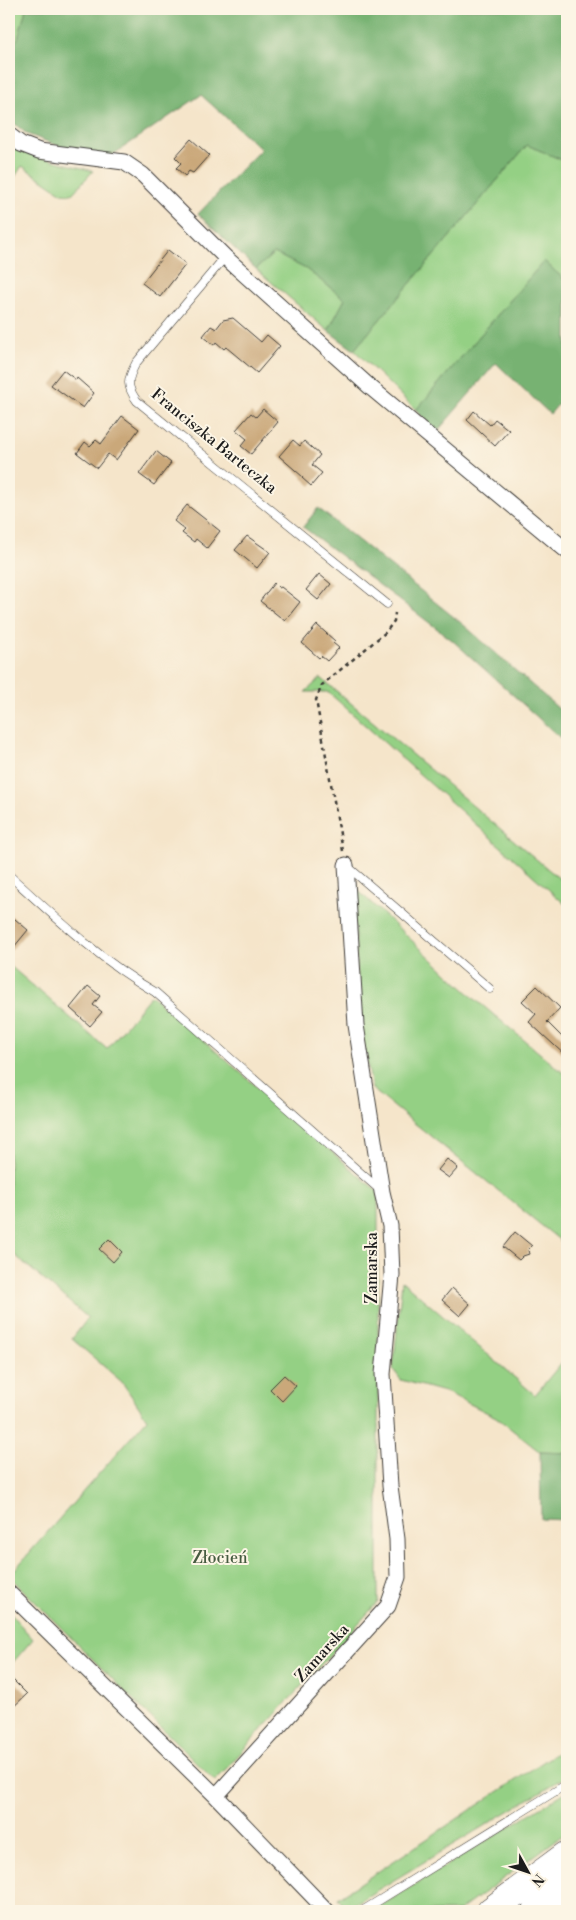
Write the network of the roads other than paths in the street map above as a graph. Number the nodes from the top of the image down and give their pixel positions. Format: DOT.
graph roads {
  1 [pos="9,135"];
  2 [pos="225,257"];
  3 [pos="567,551"];
  4 [pos="386,604"];
  5 [pos="346,864"];
  6 [pos="9,875"];
  7 [pos="490,988"];
  8 [pos="382,1192"];
  9 [pos="9,1593"];
  10 [pos="567,1784"];
  11 [pos="216,1796"];
  12 [pos="567,1855"];
  13 [pos="567,1888"];
  14 [pos="327,1911"];
  15 [pos="362,1911"];
  16 [pos="491,1911"];
  17 [pos="536,1911"];
  1 -- 2 [label="street"];
  2 -- 3 [label="street"];
  2 -- 4 [label="lane, Franciszka Barteczka"];
  5 -- 7 [label="lane"];
  5 -- 8 [label="street, Zamarska"];
  6 -- 8 [label="lane"];
  8 -- 11 [label="street, Zamarska"];
  9 -- 11 [label="street"];
  10 -- 15 [label="lane"];
  11 -- 14 [label="street"];
  12 -- 16 [label="highway"];
  13 -- 17 [label="highway"];
}
